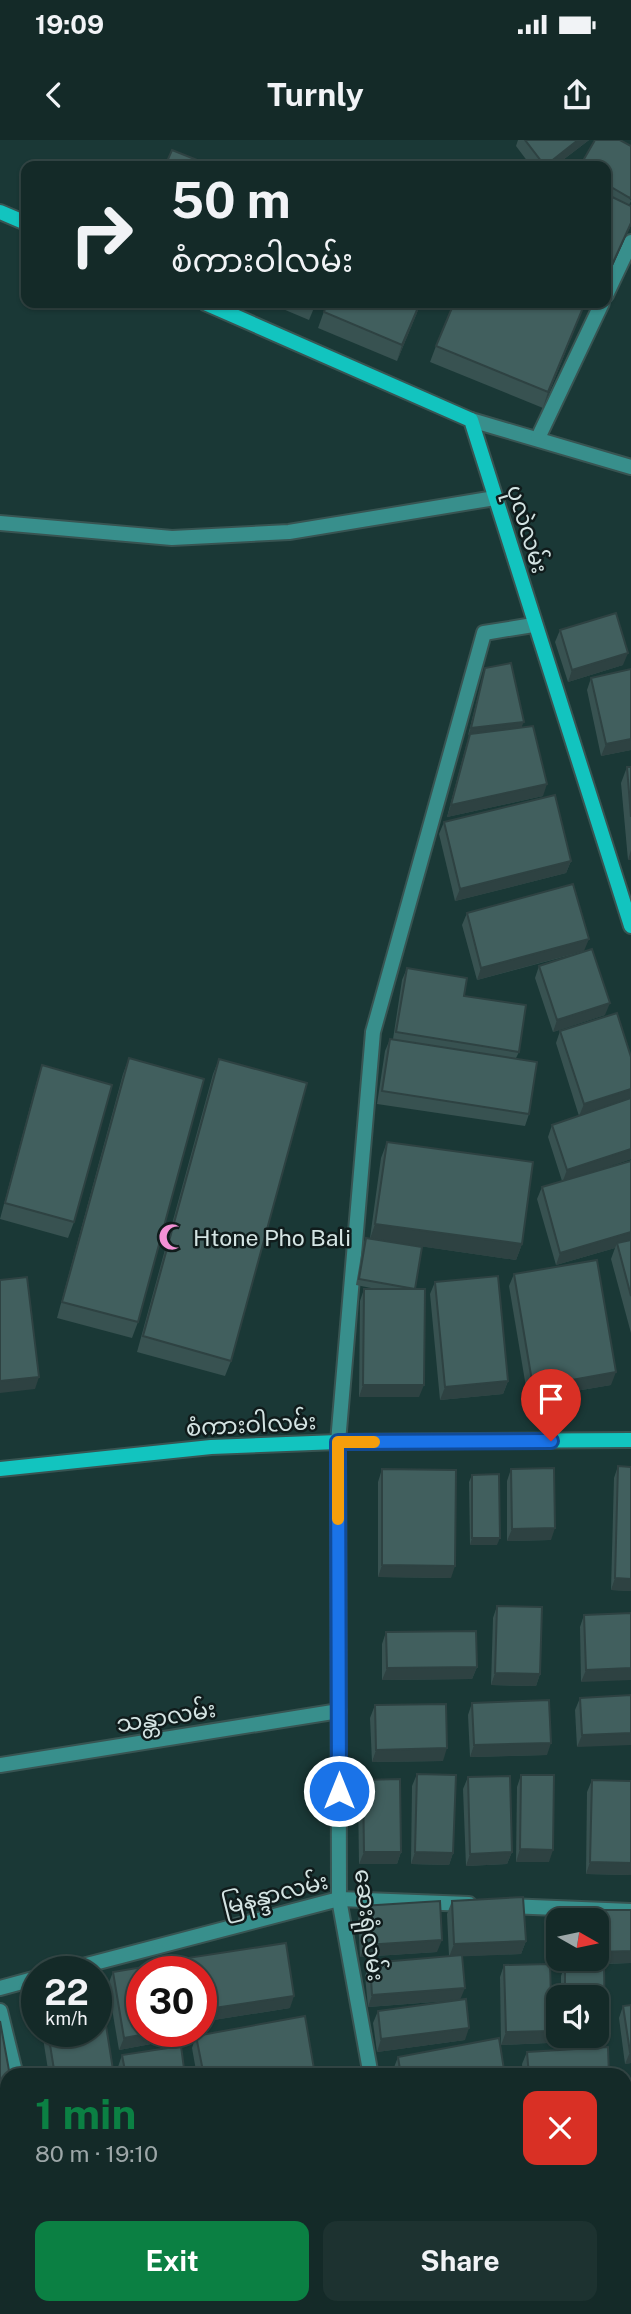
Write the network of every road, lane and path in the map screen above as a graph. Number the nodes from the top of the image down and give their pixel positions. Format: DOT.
graph roads {
  1 [pos="0,212"];
  2 [pos="21,221"];
  3 [pos="631,242"];
  4 [pos="611,284"];
  5 [pos="216,308"];
  6 [pos="600,308"];
  7 [pos="471,420"];
  8 [pos="538,438"];
  9 [pos="631,467"];
  10 [pos="495,498"];
  11 [pos="0,523"];
  12 [pos="533,625"];
  13 [pos="631,926"];
  14 [pos="631,1440"];
  15 [pos="338,1442"];
  16 [pos="0,1469"];
  17 [pos="339,1711"];
  18 [pos="0,1765"];
  19 [pos="339,1899"];
  20 [pos="631,1911"];
  21 [pos="112,1958"];
  22 [pos="21,1983"];
  23 [pos="0,1988"];
  24 [pos="0,2011"];
  25 [pos="14,2068"];
  26 [pos="370,2068"];
  1 -- 2 [label="main road"];
  3 -- 4 [label="street"];
  5 -- 7 [label="main road"];
  6 -- 8 [label="street"];
  7 -- 8 [label="street"];
  7 -- 10 [label="main road, ပုလဲလမ်း"];
  8 -- 9 [label="street"];
  10 -- 11 [label="street"];
  10 -- 12 [label="main road, ပုလဲလမ်း"];
  12 -- 13 [label="main road, ပုလဲလမ်း"];
  12 -- 15 [label="street, ဆေးရုံလမ်း"];
  14 -- 15 [label="main road, စံကားဝါလမ်း"];
  15 -- 16 [label="main road, စံကားဝါလမ်း"];
  15 -- 17 [label="street, ဆေးရုံလမ်း"];
  17 -- 18 [label="street, သန္တာလမ်း"];
  17 -- 19 [label="street, ဆေးရုံလမ်း"];
  19 -- 20 [label="street, မြနန္ဒာလမ်း"];
  19 -- 21 [label="street, မြနန္ဒာလမ်း"];
  19 -- 26 [label="street, ဆေးရုံလမ်း"];
  22 -- 23 [label="street"];
  24 -- 25 [label="street"];
}
